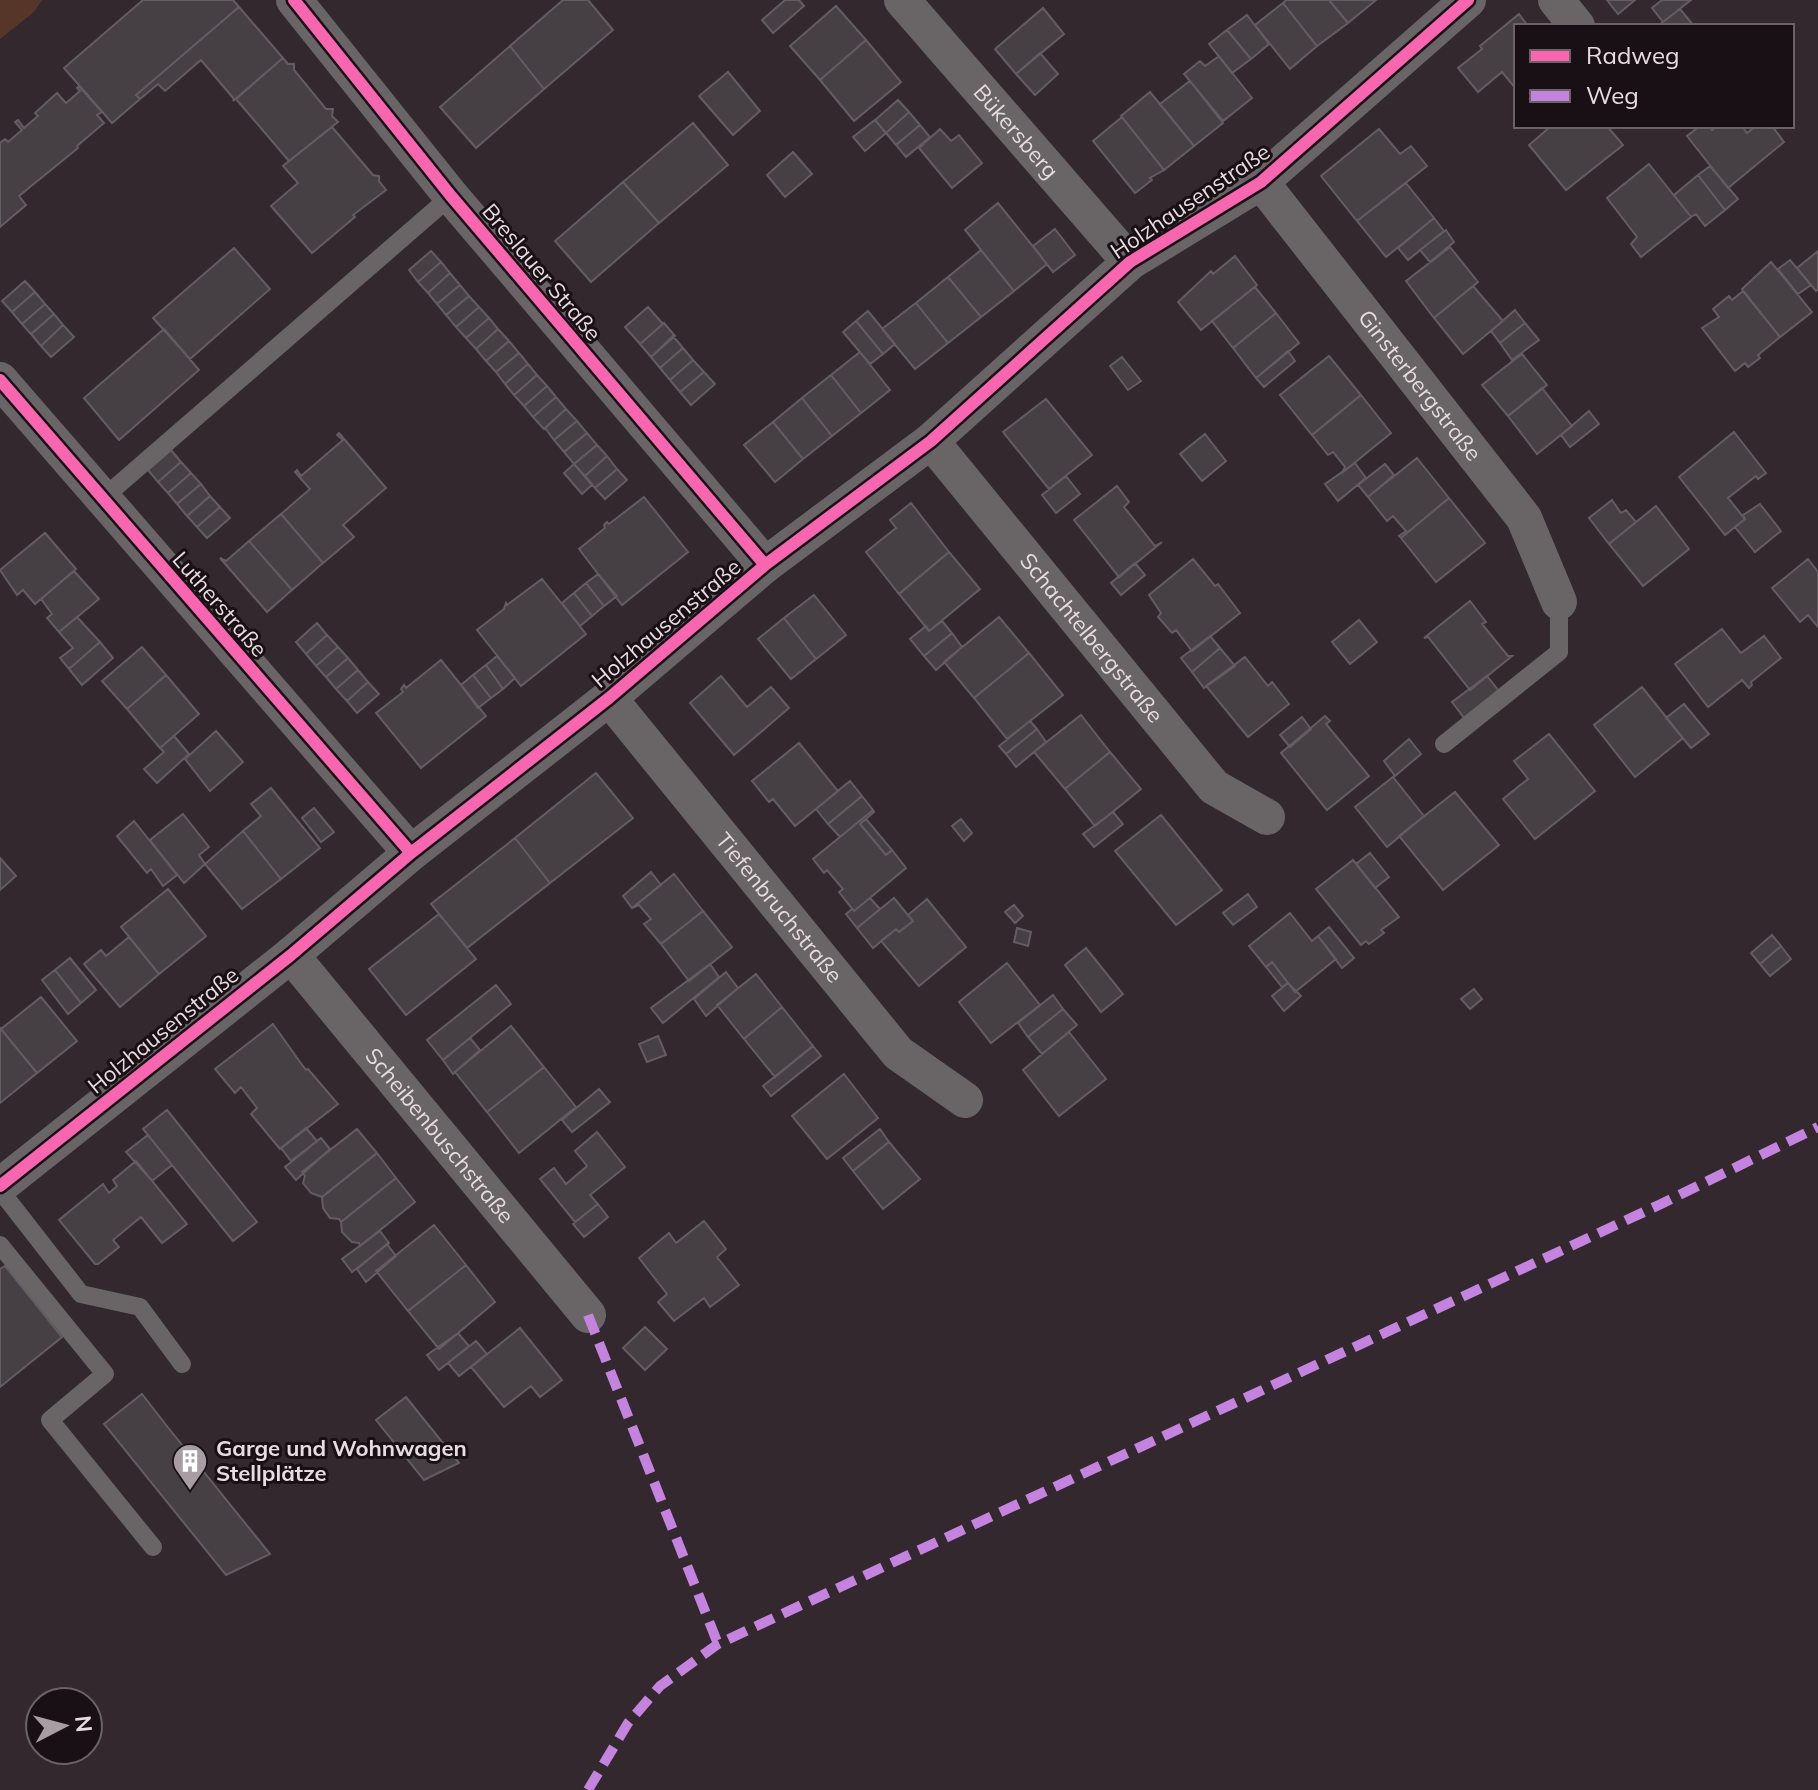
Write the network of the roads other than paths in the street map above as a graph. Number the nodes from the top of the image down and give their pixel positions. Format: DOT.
graph roads {
  1 [pos="294,0"];
  2 [pos="902,0"];
  3 [pos="1468,0"];
  4 [pos="1556,0"];
  5 [pos="1575,24"];
  6 [pos="1261,182"];
  7 [pos="451,196"];
  8 [pos="1130,262"];
  9 [pos="0,380"];
  10 [pos="931,441"];
  11 [pos="102,499"];
  12 [pos="765,565"];
  13 [pos="1559,602"];
  14 [pos="609,698"];
  15 [pos="1444,744"];
  16 [pos="1267,817"];
  17 [pos="411,853"];
  18 [pos="291,955"];
  19 [pos="965,1100"];
  20 [pos="0,1188"];
  21 [pos="0,1245"];
  22 [pos="588,1315"];
  23 [pos="182,1364"];
  24 [pos="153,1547"];
  1 -- 7 [label="street, Breslauer Straße"];
  2 -- 8 [label="street, Bükersberg"];
  3 -- 6 [label="street, Holzhausenstraße"];
  4 -- 5 [label="street"];
  6 -- 8 [label="street, Holzhausenstraße"];
  6 -- 13 [label="street, Ginsterbergstraße"];
  7 -- 11 [label="lane"];
  7 -- 12 [label="street, Breslauer Straße"];
  8 -- 10 [label="street, Holzhausenstraße"];
  9 -- 11 [label="street, Lutherstraße"];
  10 -- 12 [label="street, Holzhausenstraße"];
  10 -- 16 [label="street, Schachtelbergstraße"];
  11 -- 17 [label="street, Lutherstraße"];
  12 -- 14 [label="street, Holzhausenstraße"];
  13 -- 15 [label="lane"];
  14 -- 17 [label="street, Holzhausenstraße"];
  14 -- 19 [label="street, Tiefenbruchstraße"];
  17 -- 18 [label="street, Holzhausenstraße"];
  18 -- 20 [label="street, Holzhausenstraße"];
  18 -- 22 [label="street, Scheibenbuschstraße"];
  20 -- 23 [label="lane"];
  21 -- 24 [label="lane"];
}
